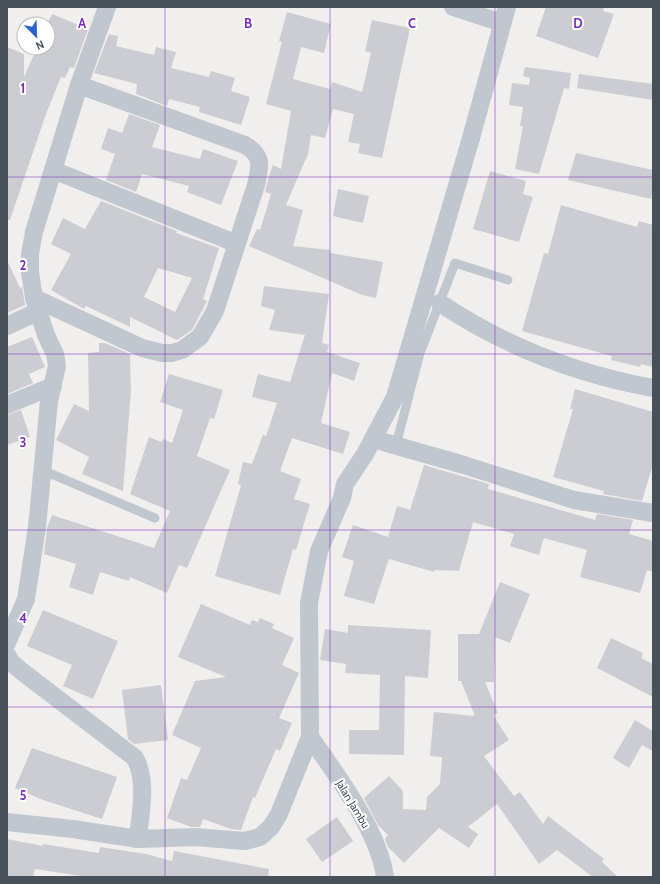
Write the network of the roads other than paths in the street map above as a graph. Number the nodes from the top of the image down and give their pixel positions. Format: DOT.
graph roads {
  1 [pos="107,7"];
  2 [pos="453,7"];
  3 [pos="505,15"];
  4 [pos="80,85"];
  5 [pos="53,170"];
  6 [pos="235,244"];
  7 [pos="446,259"];
  8 [pos="508,280"];
  9 [pos="440,302"];
  10 [pos="37,305"];
  11 [pos="7,326"];
  12 [pos="52,386"];
  13 [pos="653,388"];
  14 [pos="7,406"];
  15 [pos="373,439"];
  16 [pos="396,445"];
  17 [pos="42,470"];
  18 [pos="653,513"];
  19 [pos="155,518"];
  20 [pos="7,643"];
  21 [pos="7,655"];
  22 [pos="310,737"];
  23 [pos="7,822"];
  24 [pos="138,839"];
  25 [pos="386,877"];
  1 -- 4 [label="street"];
  2 -- 3 [label="street"];
  3 -- 7 [label="street"];
  4 -- 5 [label="street"];
  4 -- 6 [label="street"];
  5 -- 6 [label="street"];
  5 -- 10 [label="street"];
  6 -- 10 [label="street"];
  7 -- 8 [label="lane"];
  7 -- 9 [label="lane"];
  7 -- 15 [label="street"];
  9 -- 13 [label="street"];
  9 -- 16 [label="lane"];
  10 -- 11 [label="street"];
  10 -- 12 [label="street"];
  12 -- 14 [label="street"];
  12 -- 17 [label="street"];
  15 -- 16 [label="street"];
  15 -- 22 [label="street"];
  16 -- 18 [label="street"];
  17 -- 19 [label="lane"];
  17 -- 20 [label="street"];
  21 -- 24 [label="street"];
  22 -- 24 [label="street"];
  22 -- 25 [label="street, Jalan Jambu"];
  23 -- 24 [label="street"];
}
